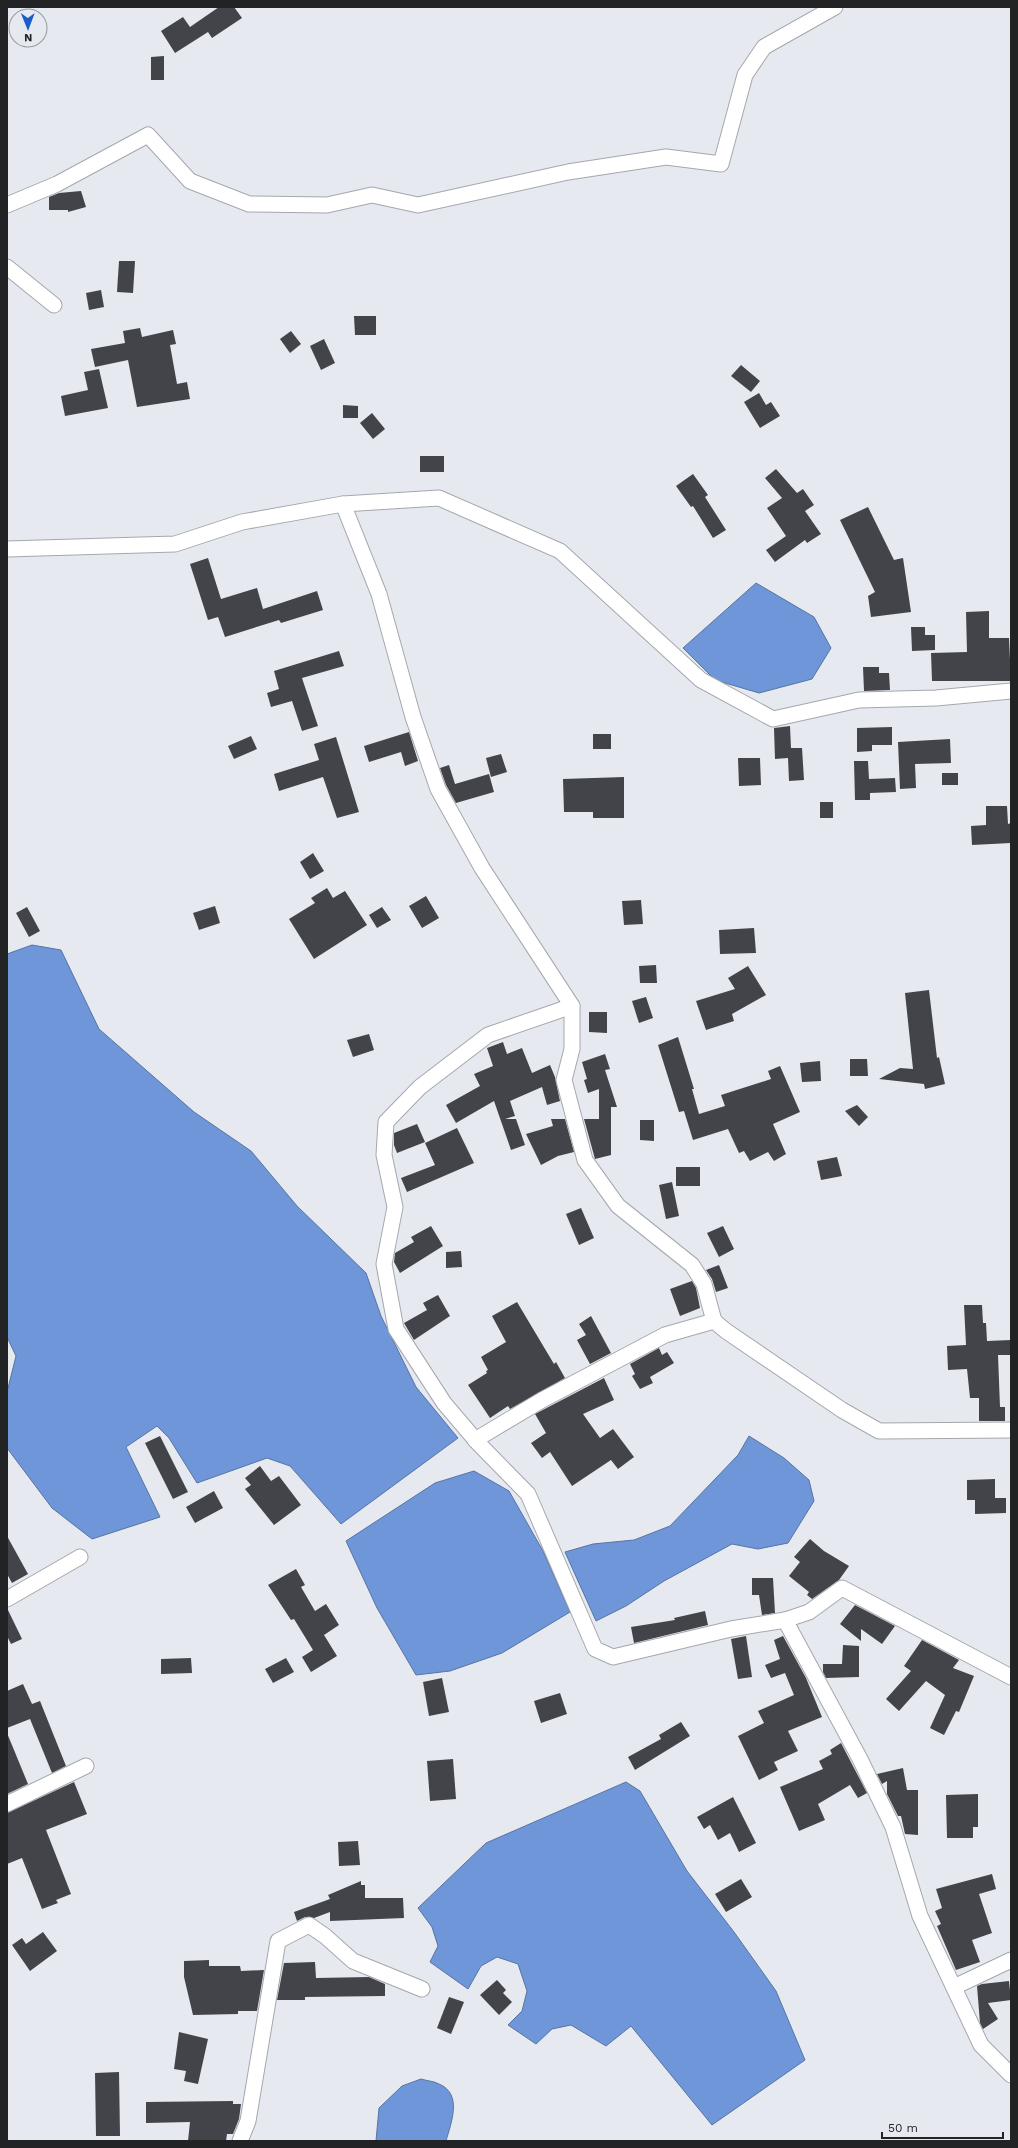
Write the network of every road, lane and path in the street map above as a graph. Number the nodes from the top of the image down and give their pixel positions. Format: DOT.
graph roads {
  1 [pos="835,7"];
  2 [pos="7,205"];
  3 [pos="7,267"];
  4 [pos="54,305"];
  5 [pos="343,504"];
  6 [pos="7,549"];
  7 [pos="1011,691"];
  8 [pos="572,1006"];
  9 [pos="714,1321"];
  10 [pos="1011,1430"];
  11 [pos="475,1440"];
  12 [pos="80,1557"];
  13 [pos="7,1599"];
  14 [pos="785,1620"];
  15 [pos="1011,1677"];
  16 [pos="86,1766"];
  17 [pos="7,1804"];
  18 [pos="1011,1960"];
  19 [pos="954,1987"];
  20 [pos="422,1989"];
  21 [pos="1011,2075"];
  22 [pos="240,2141"];
  1 -- 2 [label="street"];
  3 -- 4 [label="street"];
  5 -- 6 [label="street"];
  5 -- 7 [label="street"];
  5 -- 8 [label="street"];
  8 -- 9 [label="street"];
  8 -- 11 [label="street"];
  9 -- 10 [label="street"];
  9 -- 11 [label="street"];
  11 -- 14 [label="street"];
  12 -- 13 [label="street"];
  14 -- 15 [label="street"];
  14 -- 19 [label="street"];
  16 -- 17 [label="street"];
  18 -- 19 [label="street"];
  19 -- 21 [label="street"];
  20 -- 22 [label="street"];
}
